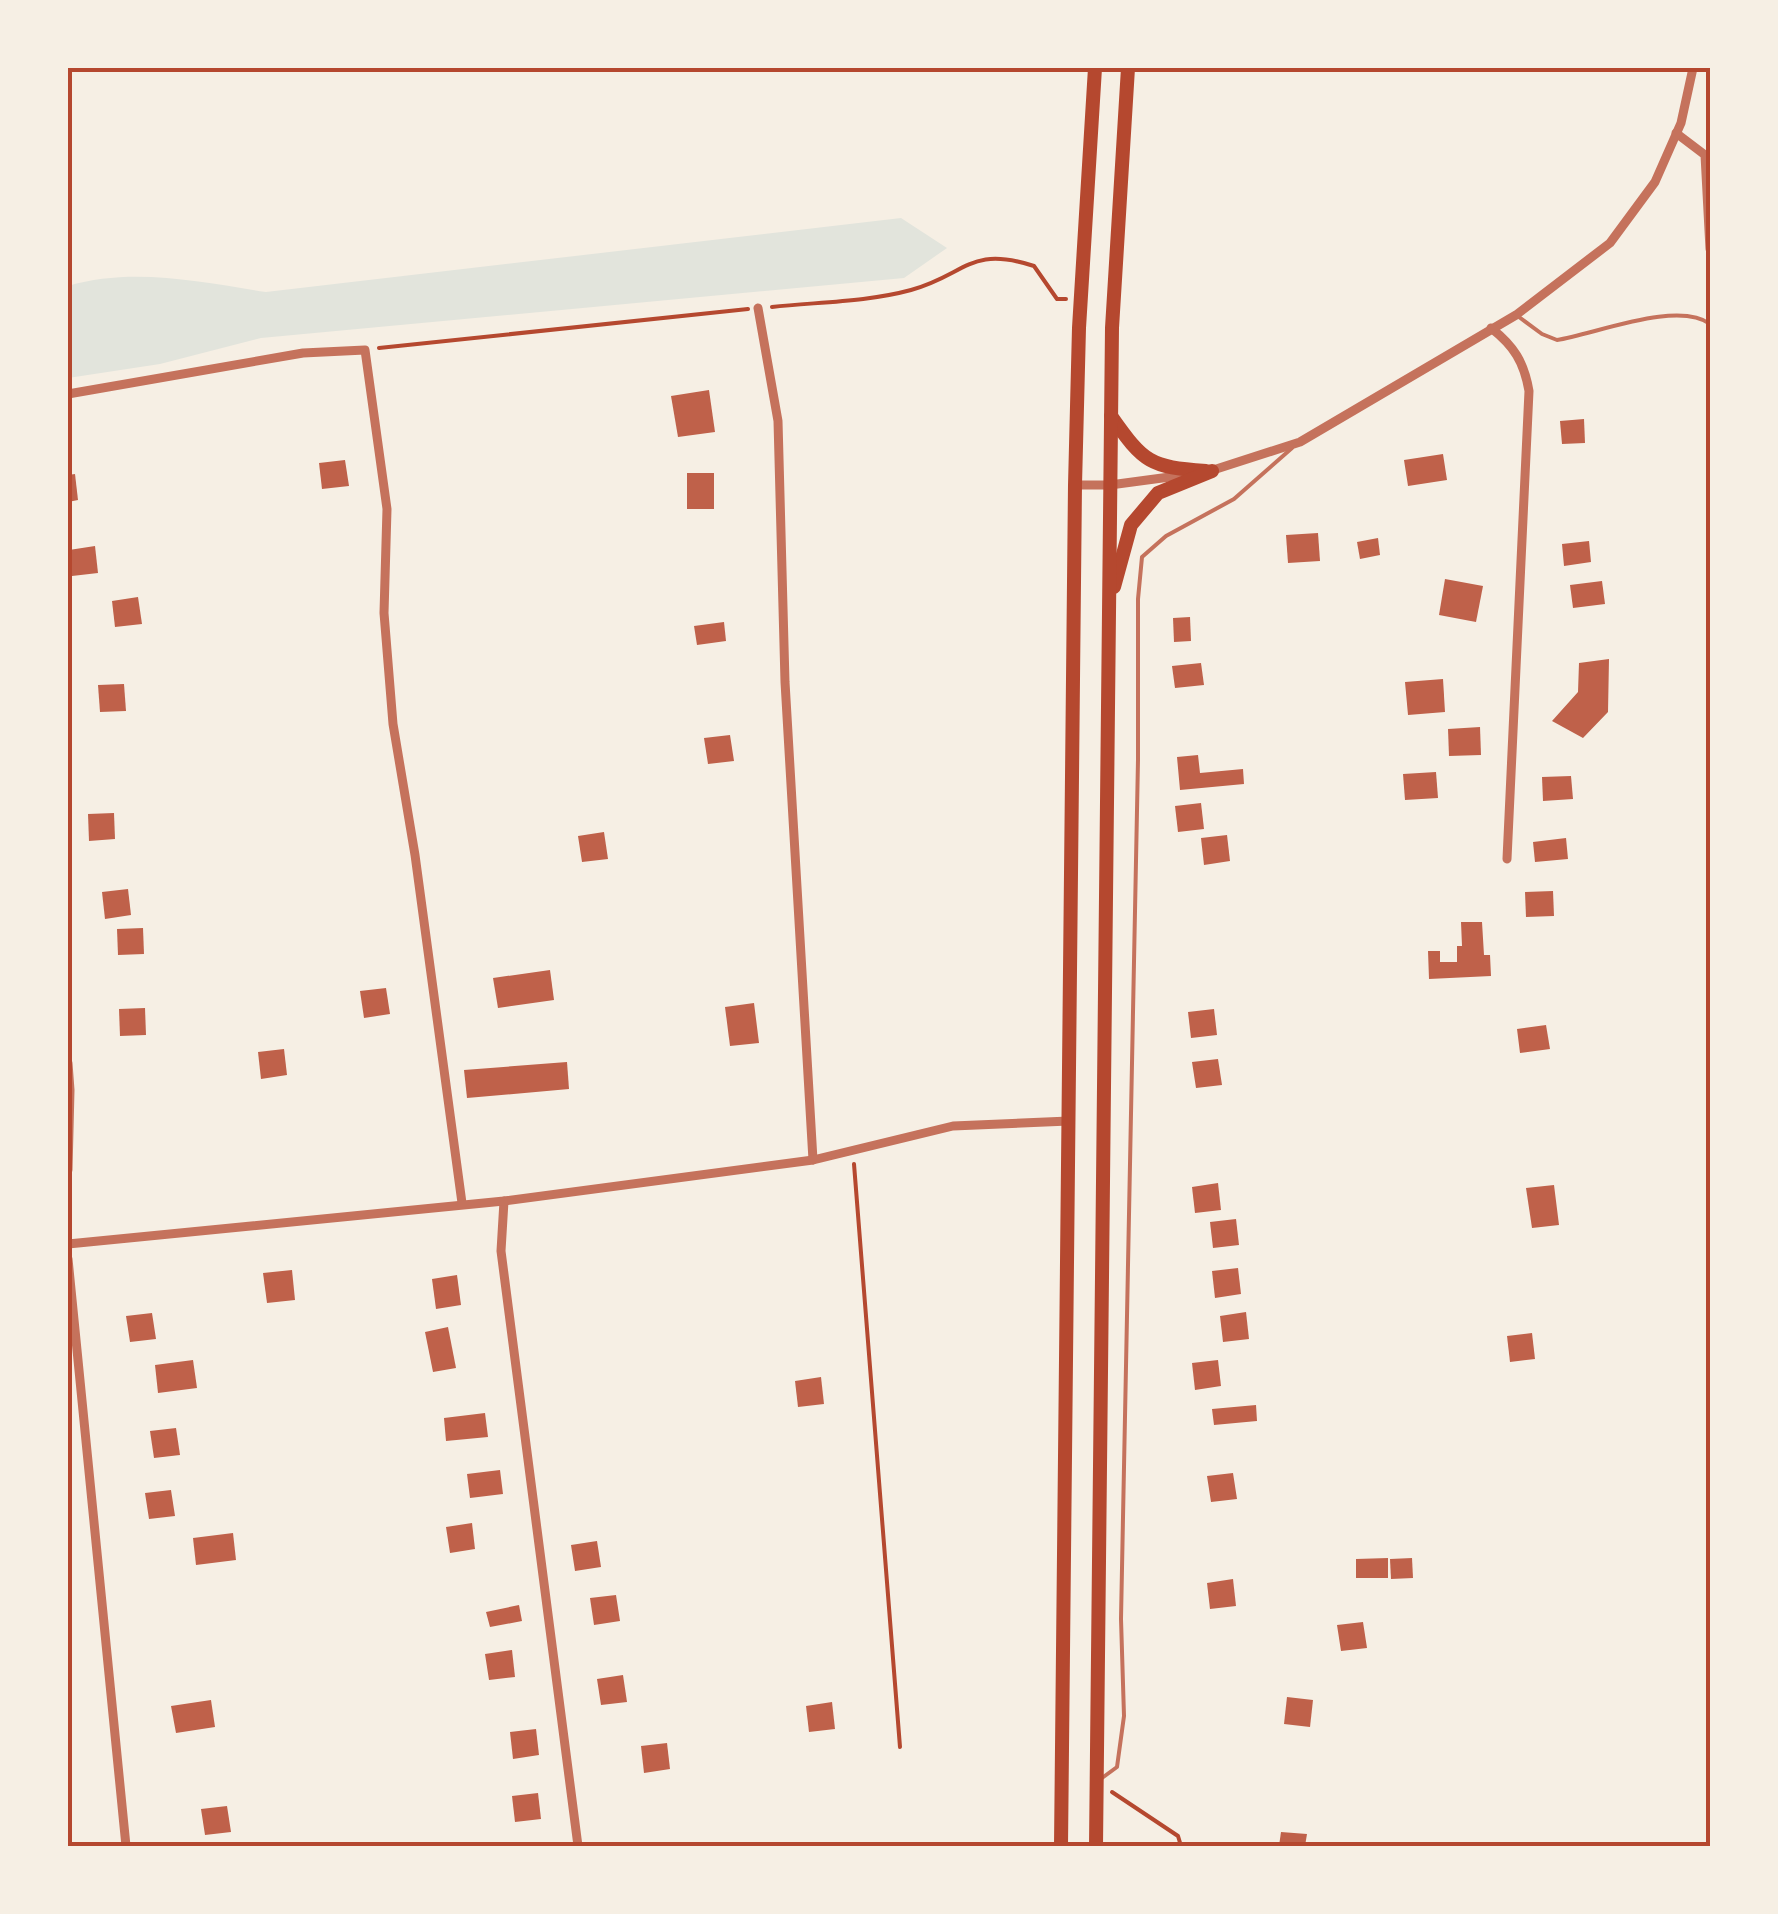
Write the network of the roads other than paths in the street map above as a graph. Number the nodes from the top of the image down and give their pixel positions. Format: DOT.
graph roads {
  1 [pos="1095,68"];
  2 [pos="1128,68"];
  3 [pos="1693,68"];
  4 [pos="1676,134"];
  5 [pos="1710,249"];
  6 [pos="758,308"];
  7 [pos="1516,314"];
  8 [pos="1710,324"];
  9 [pos="1491,328"];
  10 [pos="68,394"];
  11 [pos="1110,416"];
  12 [pos="1300,442"];
  13 [pos="1212,471"];
  14 [pos="1110,478"];
  15 [pos="1076,486"];
  16 [pos="1109,604"];
  17 [pos="1507,860"];
  18 [pos="68,1063"];
  19 [pos="1069,1121"];
  20 [pos="813,1160"];
  21 [pos="68,1170"];
  22 [pos="504,1202"];
  23 [pos="462,1204"];
  24 [pos="68,1244"];
  25 [pos="68,1260"];
  26 [pos="1097,1782"];
  27 [pos="126,1846"];
  28 [pos="578,1846"];
  29 [pos="1061,1846"];
  30 [pos="1096,1846"];
  1 -- 15 [label="main road"];
  2 -- 11 [label="main road"];
  3 -- 4 [label="street"];
  4 -- 5 [label="street"];
  4 -- 7 [label="street"];
  6 -- 20 [label="street"];
  7 -- 8 [label="lane"];
  7 -- 9 [label="street"];
  9 -- 12 [label="street"];
  9 -- 17 [label="street"];
  10 -- 23 [label="street"];
  11 -- 13 [label="main road"];
  11 -- 14 [label="main road"];
  12 -- 13 [label="street"];
  12 -- 26 [label="lane"];
  13 -- 14 [label="street"];
  13 -- 16 [label="main road"];
  14 -- 15 [label="street"];
  14 -- 16 [label="main road"];
  15 -- 19 [label="main road"];
  16 -- 26 [label="main road"];
  18 -- 21 [label="street"];
  19 -- 20 [label="street"];
  19 -- 29 [label="main road"];
  20 -- 22 [label="street"];
  22 -- 23 [label="street"];
  22 -- 28 [label="street"];
  23 -- 24 [label="street"];
  25 -- 27 [label="street"];
  26 -- 30 [label="main road"];
}
